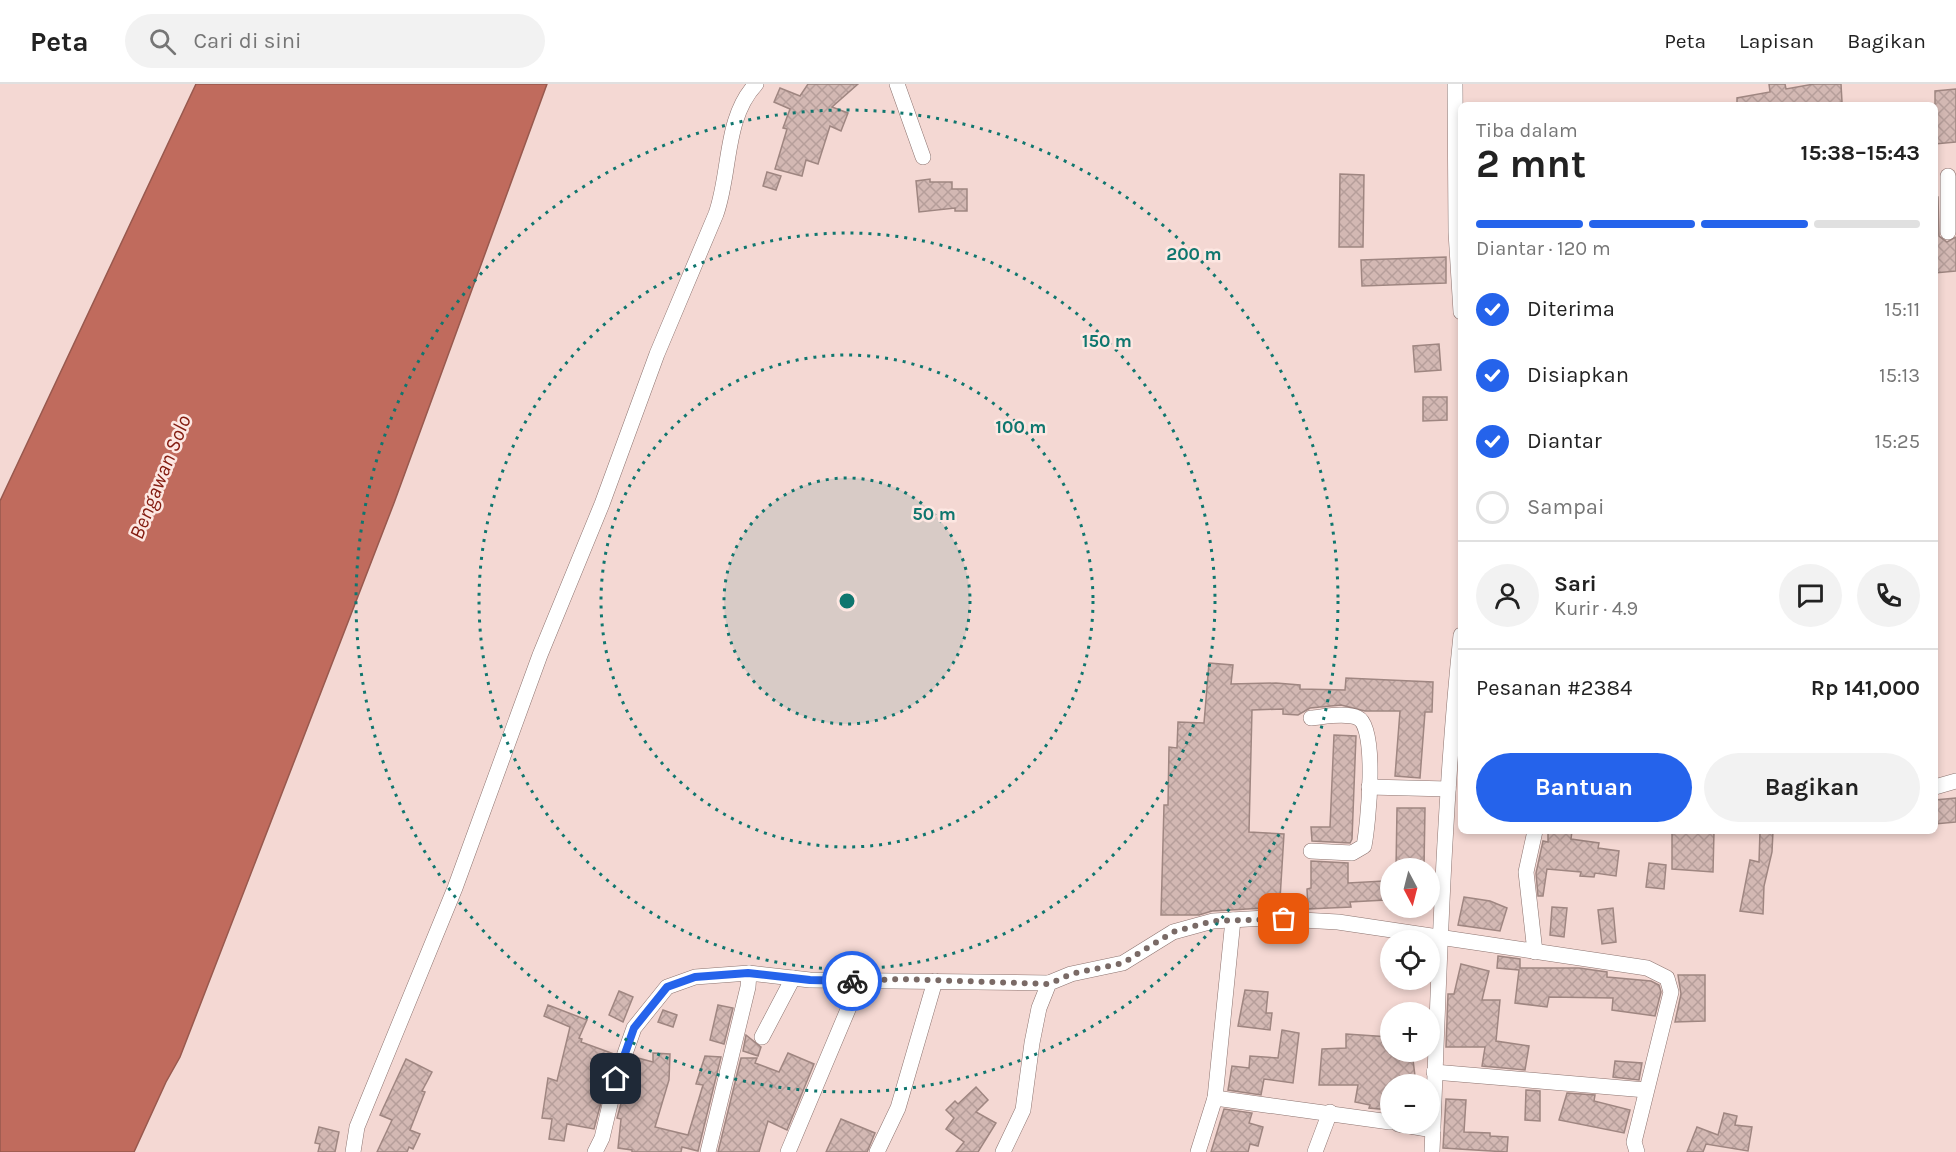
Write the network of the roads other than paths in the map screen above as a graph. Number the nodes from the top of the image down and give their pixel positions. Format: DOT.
graph roads {
  1 [pos="756,84"];
  2 [pos="897,84"];
  3 [pos="1455,84"];
  4 [pos="923,157"];
  5 [pos="1458,168"];
  6 [pos="1946,177"];
  7 [pos="1948,232"];
  8 [pos="1458,696"];
  9 [pos="1311,718"];
  10 [pos="1456,736"];
  11 [pos="1956,781"];
  12 [pos="1938,786"];
  13 [pos="1369,787"];
  14 [pos="1448,789"];
  15 [pos="1534,834"];
  16 [pos="1311,851"];
  17 [pos="1233,920"];
  18 [pos="1392,930"];
  19 [pos="1439,930"];
  20 [pos="1440,937"];
  21 [pos="1535,952"];
  22 [pos="748,973"];
  23 [pos="793,978"];
  24 [pos="860,981"];
  25 [pos="935,981"];
  26 [pos="1049,984"];
  27 [pos="1437,990"];
  28 [pos="762,1037"];
  29 [pos="1434,1072"];
  30 [pos="1646,1090"];
  31 [pos="1215,1098"];
  32 [pos="1330,1112"];
  33 [pos="1380,1120"];
  34 [pos="1433,1134"];
  35 [pos="353,1152"];
  36 [pos="595,1152"];
  37 [pos="708,1152"];
  38 [pos="788,1152"];
  39 [pos="877,1152"];
  40 [pos="1003,1152"];
  41 [pos="1198,1152"];
  42 [pos="1315,1152"];
  43 [pos="1432,1152"];
  44 [pos="1637,1152"];
  1 -- 35 [label="street"];
  2 -- 4 [label="street"];
  3 -- 5 [label="street"];
  6 -- 7 [label="street"];
  8 -- 10 [label="street"];
  9 -- 13 [label="street"];
  10 -- 14 [label="street"];
  11 -- 12 [label="street"];
  13 -- 14 [label="street"];
  13 -- 16 [label="street"];
  14 -- 19 [label="street"];
  15 -- 21 [label="street"];
  17 -- 18 [label="street"];
  17 -- 26 [label="street"];
  17 -- 31 [label="street"];
  20 -- 21 [label="street"];
  21 -- 30 [label="street"];
  22 -- 23 [label="street"];
  22 -- 36 [label="street"];
  22 -- 37 [label="street"];
  23 -- 24 [label="street"];
  23 -- 28 [label="street"];
  24 -- 25 [label="street"];
  24 -- 38 [label="street"];
  25 -- 26 [label="street"];
  25 -- 39 [label="street"];
  26 -- 40 [label="street"];
  27 -- 29 [label="street"];
  29 -- 30 [label="street"];
  30 -- 44 [label="street"];
  31 -- 32 [label="street"];
  31 -- 41 [label="street"];
  32 -- 33 [label="street"];
  32 -- 42 [label="street"];
  34 -- 43 [label="street"];
}
